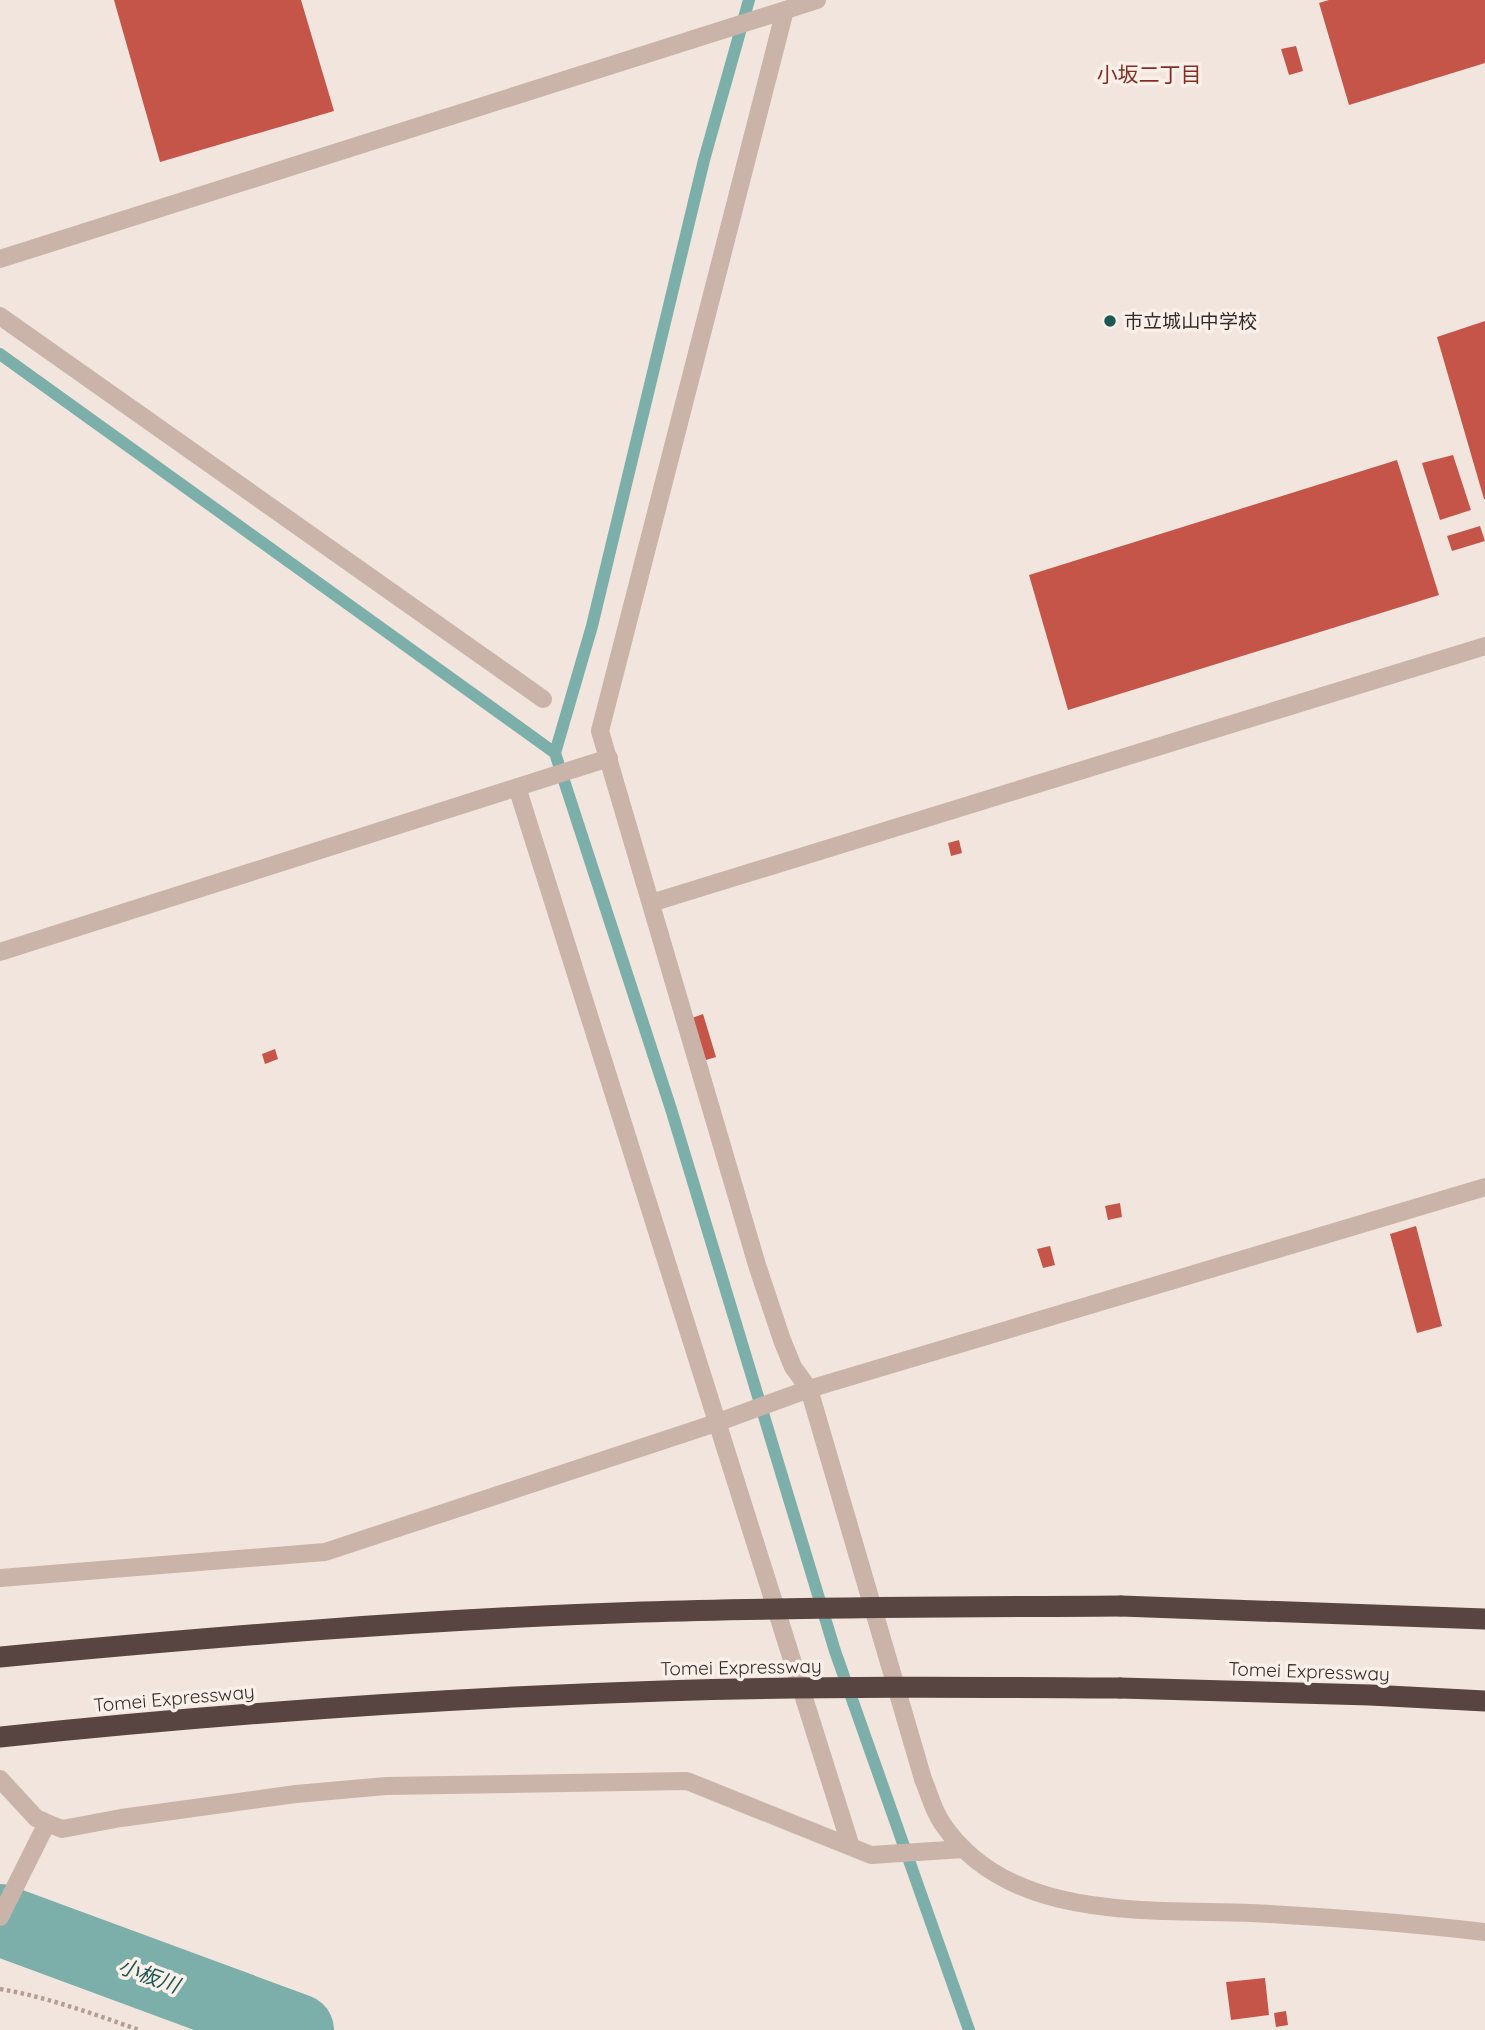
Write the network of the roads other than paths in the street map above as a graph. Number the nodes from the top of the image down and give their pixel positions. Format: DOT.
graph roads {
  1 [pos="817,0"];
  2 [pos="785,10"];
  3 [pos="0,259"];
  4 [pos="0,316"];
  5 [pos="1485,646"];
  6 [pos="542,699"];
  7 [pos="608,758"];
  8 [pos="523,786"];
  9 [pos="651,903"];
  10 [pos="0,952"];
  11 [pos="1485,1187"];
  12 [pos="810,1389"];
  13 [pos="716,1423"];
  14 [pos="0,1577"];
  15 [pos="1485,1619"];
  16 [pos="0,1657"];
  17 [pos="1485,1701"];
  18 [pos="0,1737"];
  19 [pos="0,1779"];
  20 [pos="47,1823"];
  21 [pos="851,1847"];
  22 [pos="964,1849"];
  23 [pos="0,1917"];
  24 [pos="1485,1932"];
  1 -- 2 [label="street"];
  2 -- 3 [label="street"];
  2 -- 7 [label="street"];
  4 -- 6 [label="street"];
  5 -- 9 [label="street"];
  7 -- 8 [label="street"];
  7 -- 9 [label="street"];
  8 -- 10 [label="street"];
  8 -- 13 [label="street"];
  9 -- 12 [label="street"];
  11 -- 12 [label="street"];
  12 -- 13 [label="street"];
  12 -- 22 [label="street"];
  13 -- 14 [label="street"];
  13 -- 21 [label="street"];
  15 -- 16 [label="highway, bridge"];
  17 -- 18 [label="highway, Tomei Expressway, bridge"];
  19 -- 20 [label="street"];
  20 -- 21 [label="street"];
  20 -- 23 [label="street"];
  21 -- 22 [label="street"];
  22 -- 24 [label="street"];
}
